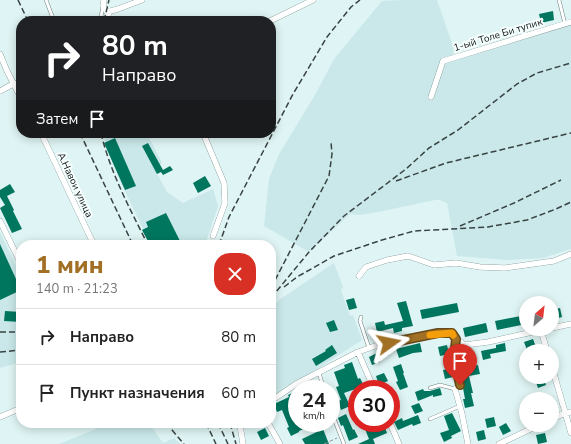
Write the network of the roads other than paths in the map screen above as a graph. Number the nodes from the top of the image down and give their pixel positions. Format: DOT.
graph roads {
  1 [pos="46,0"];
  2 [pos="104,0"];
  3 [pos="142,0"];
  4 [pos="313,0"];
  5 [pos="559,0"];
  6 [pos="103,6"];
  7 [pos="109,11"];
  8 [pos="52,16"];
  9 [pos="101,16"];
  10 [pos="108,16"];
  11 [pos="276,18"];
  12 [pos="568,23"];
  13 [pos="0,54"];
  14 [pos="16,82"];
  15 [pos="13,84"];
  16 [pos="16,89"];
  17 [pos="0,91"];
  18 [pos="431,97"];
  19 [pos="43,138"];
  20 [pos="206,138"];
  21 [pos="0,221"];
  22 [pos="213,236"];
  23 [pos="92,240"];
  24 [pos="16,254"];
  25 [pos="571,254"];
  26 [pos="359,276"];
  27 [pos="361,317"];
  28 [pos="571,324"];
  29 [pos="559,327"];
  30 [pos="519,335"];
  31 [pos="456,339"];
  32 [pos="369,348"];
  33 [pos="358,352"];
  34 [pos="319,373"];
  35 [pos="321,380"];
  36 [pos="370,380"];
  37 [pos="558,384"];
  38 [pos="430,388"];
  39 [pos="455,389"];
  40 [pos="276,398"];
  41 [pos="460,406"];
  42 [pos="16,410"];
  43 [pos="568,412"];
  44 [pos="0,417"];
  45 [pos="430,419"];
  46 [pos="240,428"];
  47 [pos="271,428"];
  48 [pos="339,432"];
  49 [pos="394,432"];
  50 [pos="524,432"];
  51 [pos="571,433"];
  52 [pos="243,444"];
  53 [pos="280,444"];
  54 [pos="344,444"];
  55 [pos="399,444"];
  56 [pos="468,444"];
  57 [pos="499,444"];
  1 -- 8 [label="lane"];
  2 -- 6 [label="street"];
  3 -- 7 [label="street"];
  4 -- 11 [label="street"];
  5 -- 12 [label="lane"];
  6 -- 7 [label="street"];
  6 -- 9 [label="lane"];
  7 -- 10 [label="street"];
  12 -- 18 [label="street, 1-ый Толе Би тупик"];
  13 -- 15 [label="street"];
  14 -- 15 [label="lane"];
  15 -- 16 [label="street"];
  15 -- 17 [label="street"];
  19 -- 23 [label="street, А.Навои улица"];
  20 -- 22 [label="street"];
  21 -- 24 [label="street"];
  25 -- 26 [label="street"];
  27 -- 32 [label="lane"];
  28 -- 29 [label="street"];
  30 -- 31 [label="street"];
  31 -- 32 [label="street"];
  31 -- 39 [label="street"];
  32 -- 33 [label="street"];
  33 -- 34 [label="street"];
  33 -- 36 [label="street"];
  34 -- 35 [label="lane"];
  34 -- 40 [label="street"];
  37 -- 43 [label="street"];
  38 -- 39 [label="lane"];
  39 -- 41 [label="street"];
  41 -- 45 [label="lane"];
  41 -- 56 [label="street"];
  42 -- 44 [label="street"];
  43 -- 51 [label="street"];
  46 -- 52 [label="street"];
  47 -- 53 [label="street"];
  48 -- 54 [label="lane"];
  49 -- 55 [label="street"];
  50 -- 57 [label="street"];
}
